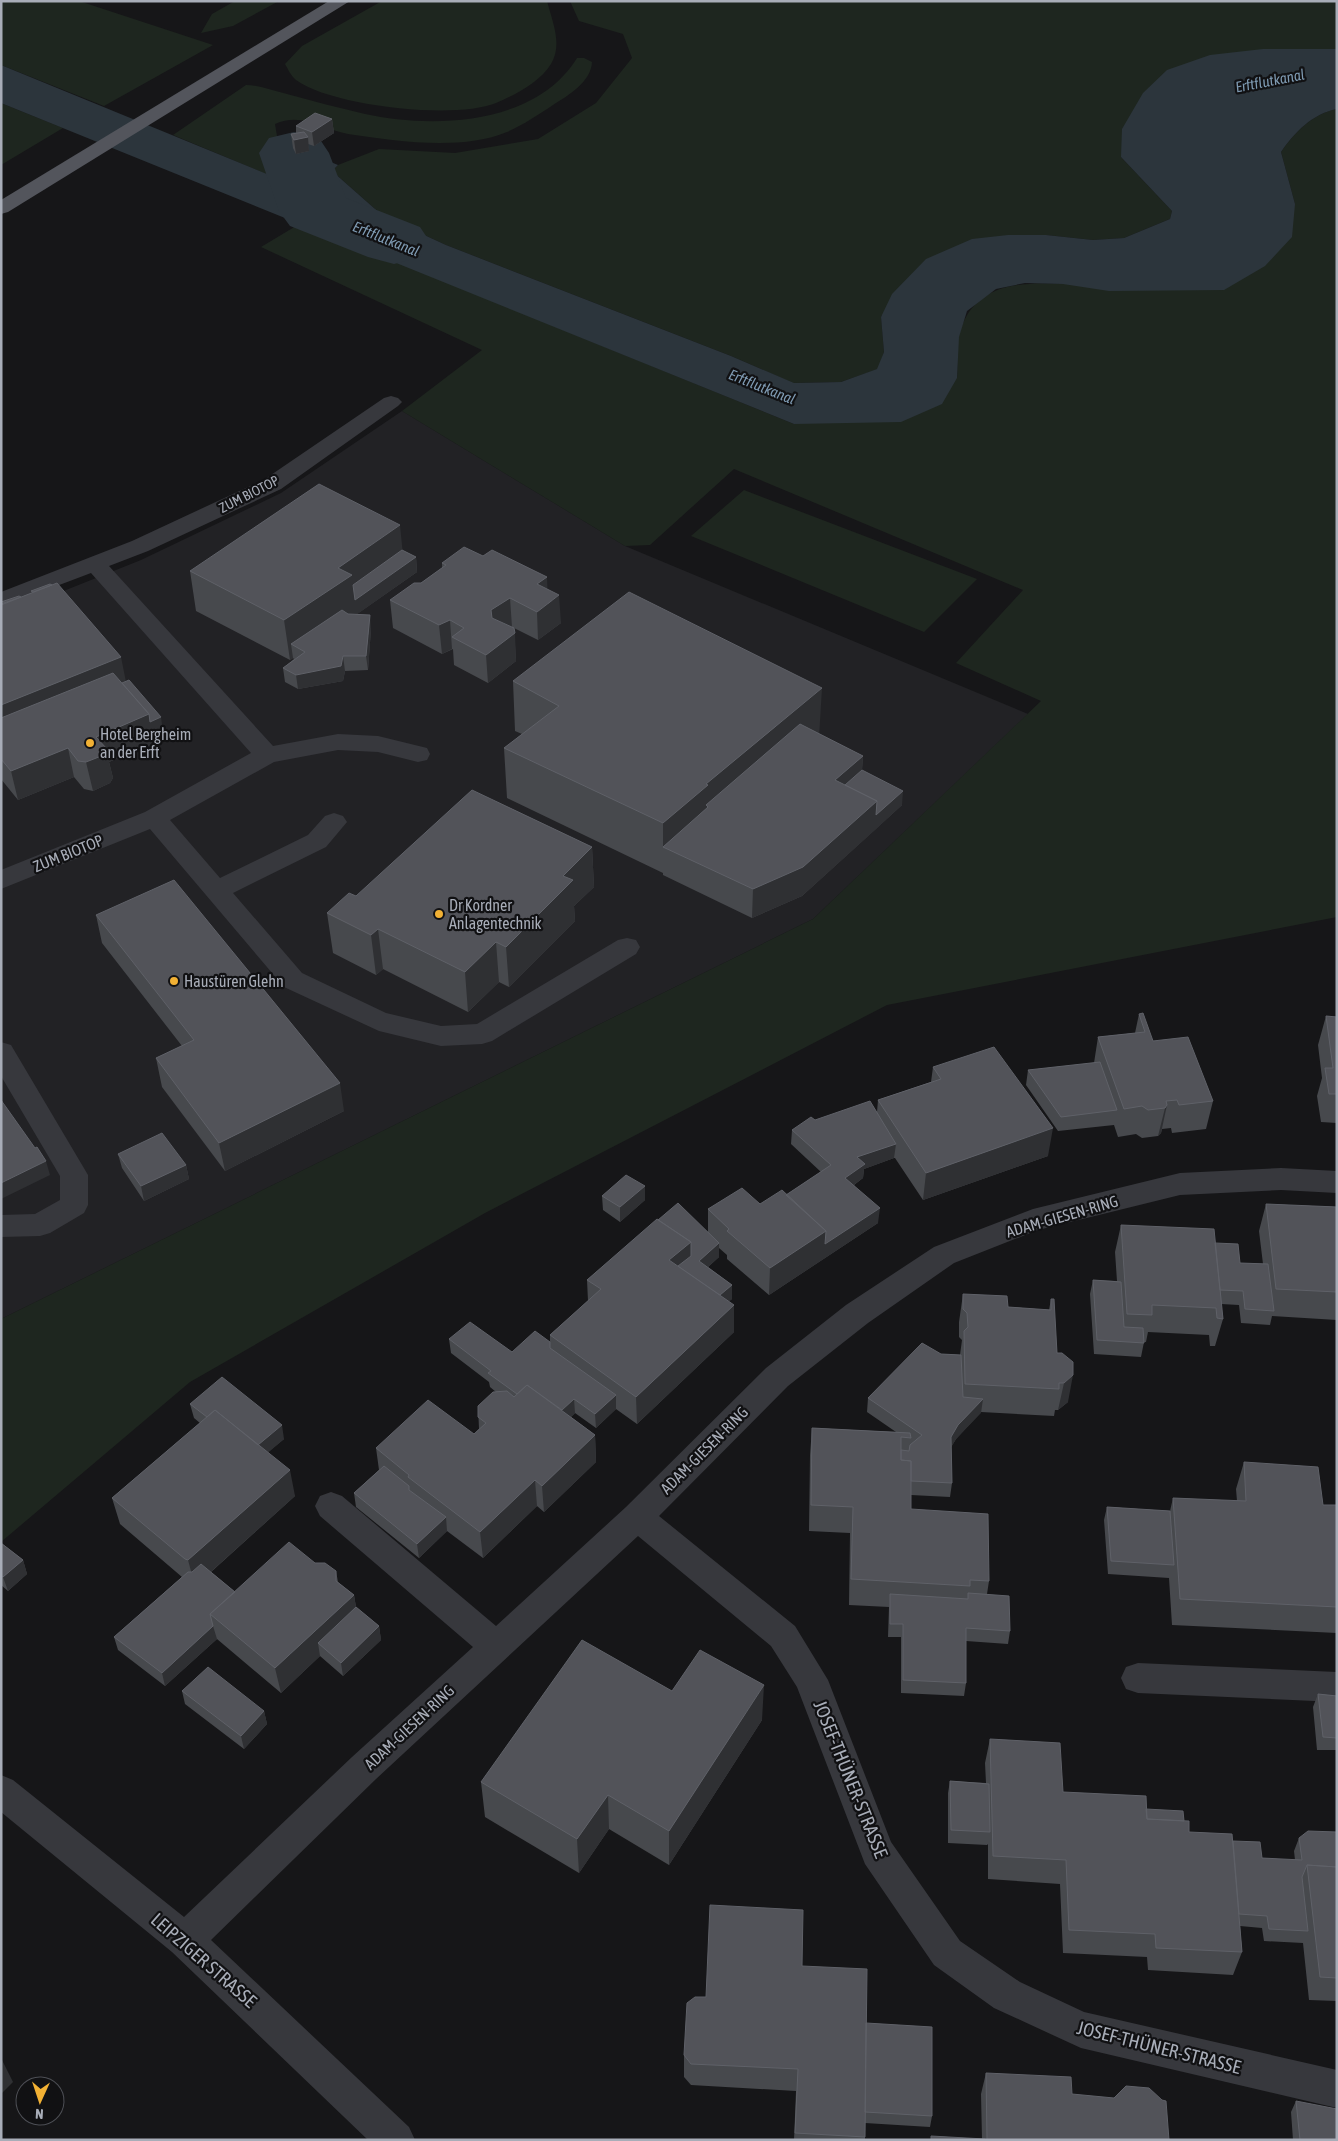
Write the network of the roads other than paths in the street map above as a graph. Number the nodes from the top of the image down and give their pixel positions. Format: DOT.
graph roads {
  1 [pos="342,1"];
  2 [pos="1,208"];
  3 [pos="391,402"];
  4 [pos="95,564"];
  5 [pos="1,600"];
  6 [pos="418,754"];
  7 [pos="267,755"];
  8 [pos="154,818"];
  9 [pos="334,822"];
  10 [pos="1,880"];
  11 [pos="216,890"];
  12 [pos="627,947"];
  13 [pos="1,1052"];
  14 [pos="1337,1182"];
  15 [pos="1,1226"];
  16 [pos="331,1506"];
  17 [pos="637,1517"];
  18 [pos="496,1646"];
  19 [pos="1138,1678"];
  20 [pos="1337,1687"];
  21 [pos="1,1791"];
  22 [pos="185,1940"];
  23 [pos="1337,2089"];
  24 [pos="396,2140"];
  1 -- 2 [label="main road"];
  3 -- 4 [label="street, ZUM BIOTOP"];
  4 -- 5 [label="street, ZUM BIOTOP"];
  4 -- 7 [label="street"];
  6 -- 7 [label="street, ZUM BIOTOP"];
  7 -- 8 [label="street, ZUM BIOTOP"];
  8 -- 10 [label="street, ZUM BIOTOP"];
  8 -- 11 [label="street"];
  9 -- 11 [label="street"];
  11 -- 12 [label="street"];
  13 -- 15 [label="street"];
  14 -- 17 [label="street, ADAM-GIESEN-RING"];
  16 -- 18 [label="street"];
  17 -- 18 [label="street, ADAM-GIESEN-RING"];
  17 -- 23 [label="street, JOSEF-THÜNER-STRASSE"];
  18 -- 22 [label="street, ADAM-GIESEN-RING"];
  19 -- 20 [label="street"];
  21 -- 22 [label="street, LEIPZIGER STRASSE"];
  22 -- 24 [label="street, LEIPZIGER STRASSE"];
}
